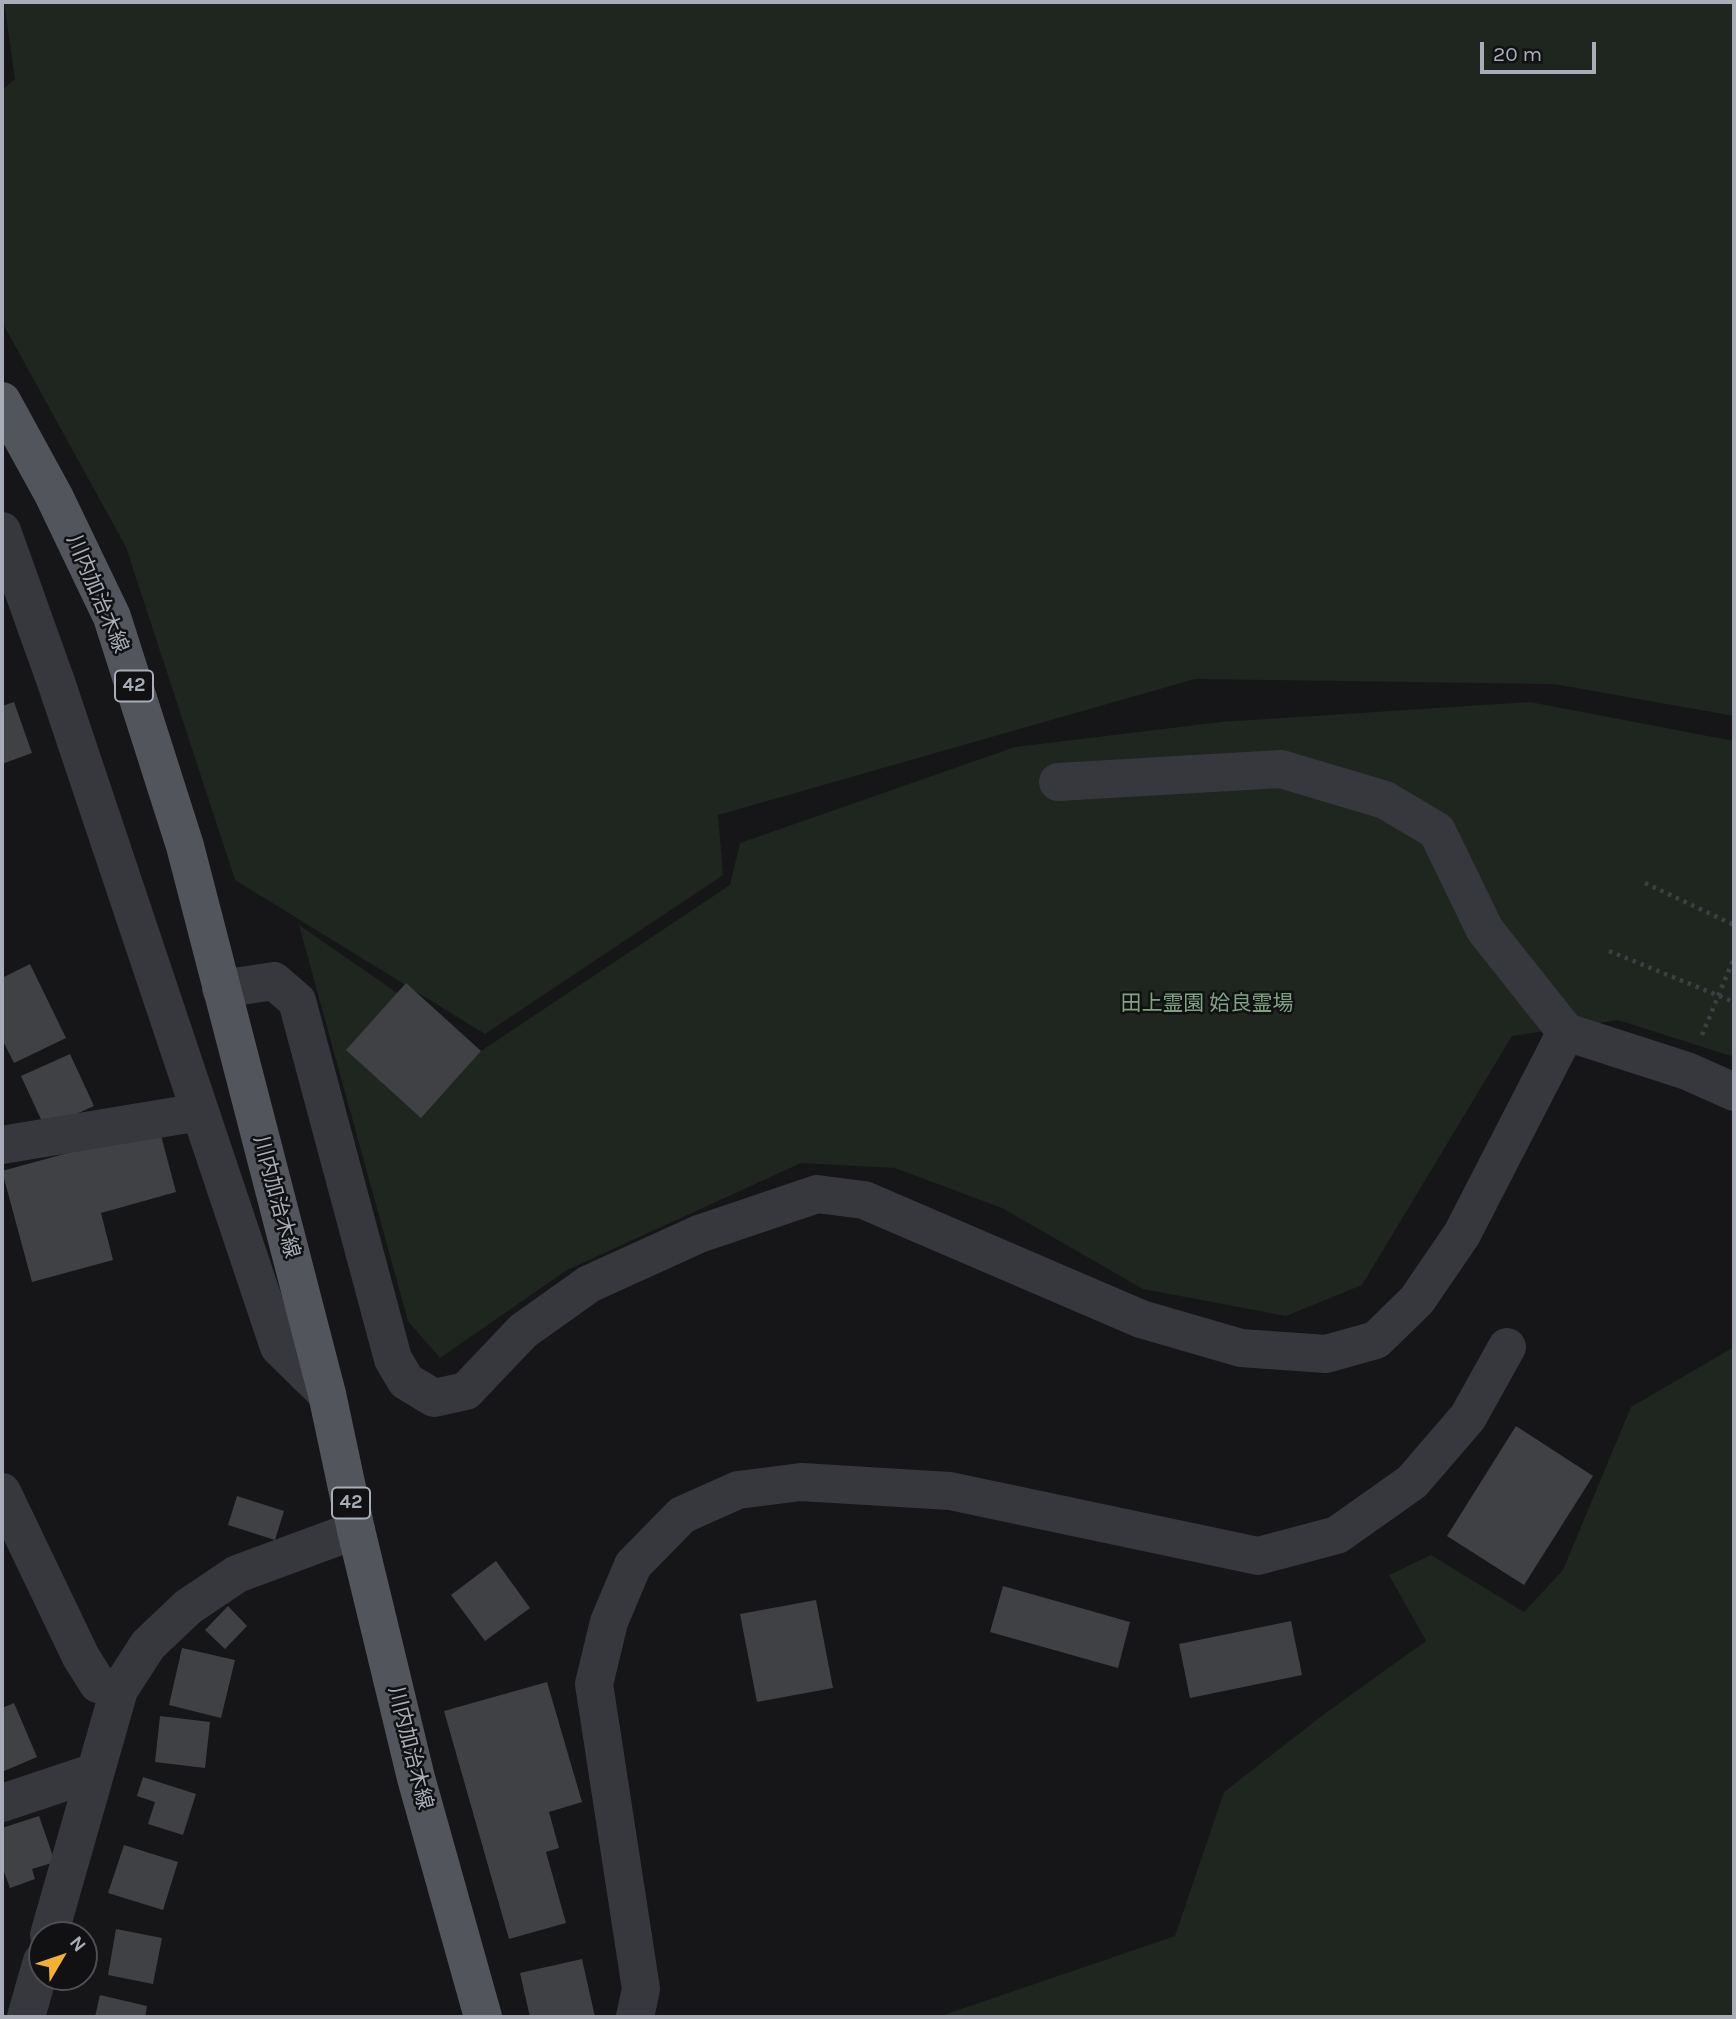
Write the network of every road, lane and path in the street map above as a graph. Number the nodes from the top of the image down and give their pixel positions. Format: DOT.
graph roads {
  1 [pos="2,401"];
  2 [pos="2,531"];
  3 [pos="1058,782"];
  4 [pos="1645,883"];
  5 [pos="1734,925"];
  6 [pos="1609,951"];
  7 [pos="1734,958"];
  8 [pos="221,989"];
  9 [pos="1720,995"];
  10 [pos="1734,1002"];
  11 [pos="1566,1032"];
  12 [pos="1687,1071"];
  13 [pos="1734,1091"];
  14 [pos="200,1112"];
  15 [pos="2,1145"];
  16 [pos="1507,1347"];
  17 [pos="327,1394"];
  18 [pos="2,1492"];
  19 [pos="356,1530"];
  20 [pos="119,1690"];
  21 [pos="94,1772"];
  22 [pos="2,1803"];
  23 [pos="53,1921"];
  24 [pos="33,1991"];
  25 [pos="26,2017"];
  26 [pos="483,2017"];
  27 [pos="635,2017"];
  1 -- 8 [label="main road, 川内加治木線 / 42"];
  2 -- 14 [label="street"];
  3 -- 11 [label="street"];
  4 -- 5 [label="path"];
  6 -- 9 [label="path"];
  7 -- 9 [label="path"];
  8 -- 11 [label="street"];
  8 -- 17 [label="main road, 川内加治木線 / 42"];
  9 -- 10 [label="path"];
  9 -- 12 [label="path"];
  11 -- 12 [label="street"];
  12 -- 13 [label="street"];
  14 -- 15 [label="street"];
  14 -- 17 [label="street"];
  16 -- 27 [label="street"];
  17 -- 19 [label="main road, 川内加治木線 / 42"];
  18 -- 20 [label="street"];
  19 -- 20 [label="street"];
  19 -- 26 [label="main road, 川内加治木線 / 42"];
  20 -- 21 [label="street"];
  21 -- 22 [label="street"];
  21 -- 23 [label="street"];
  24 -- 25 [label="street"];
}
